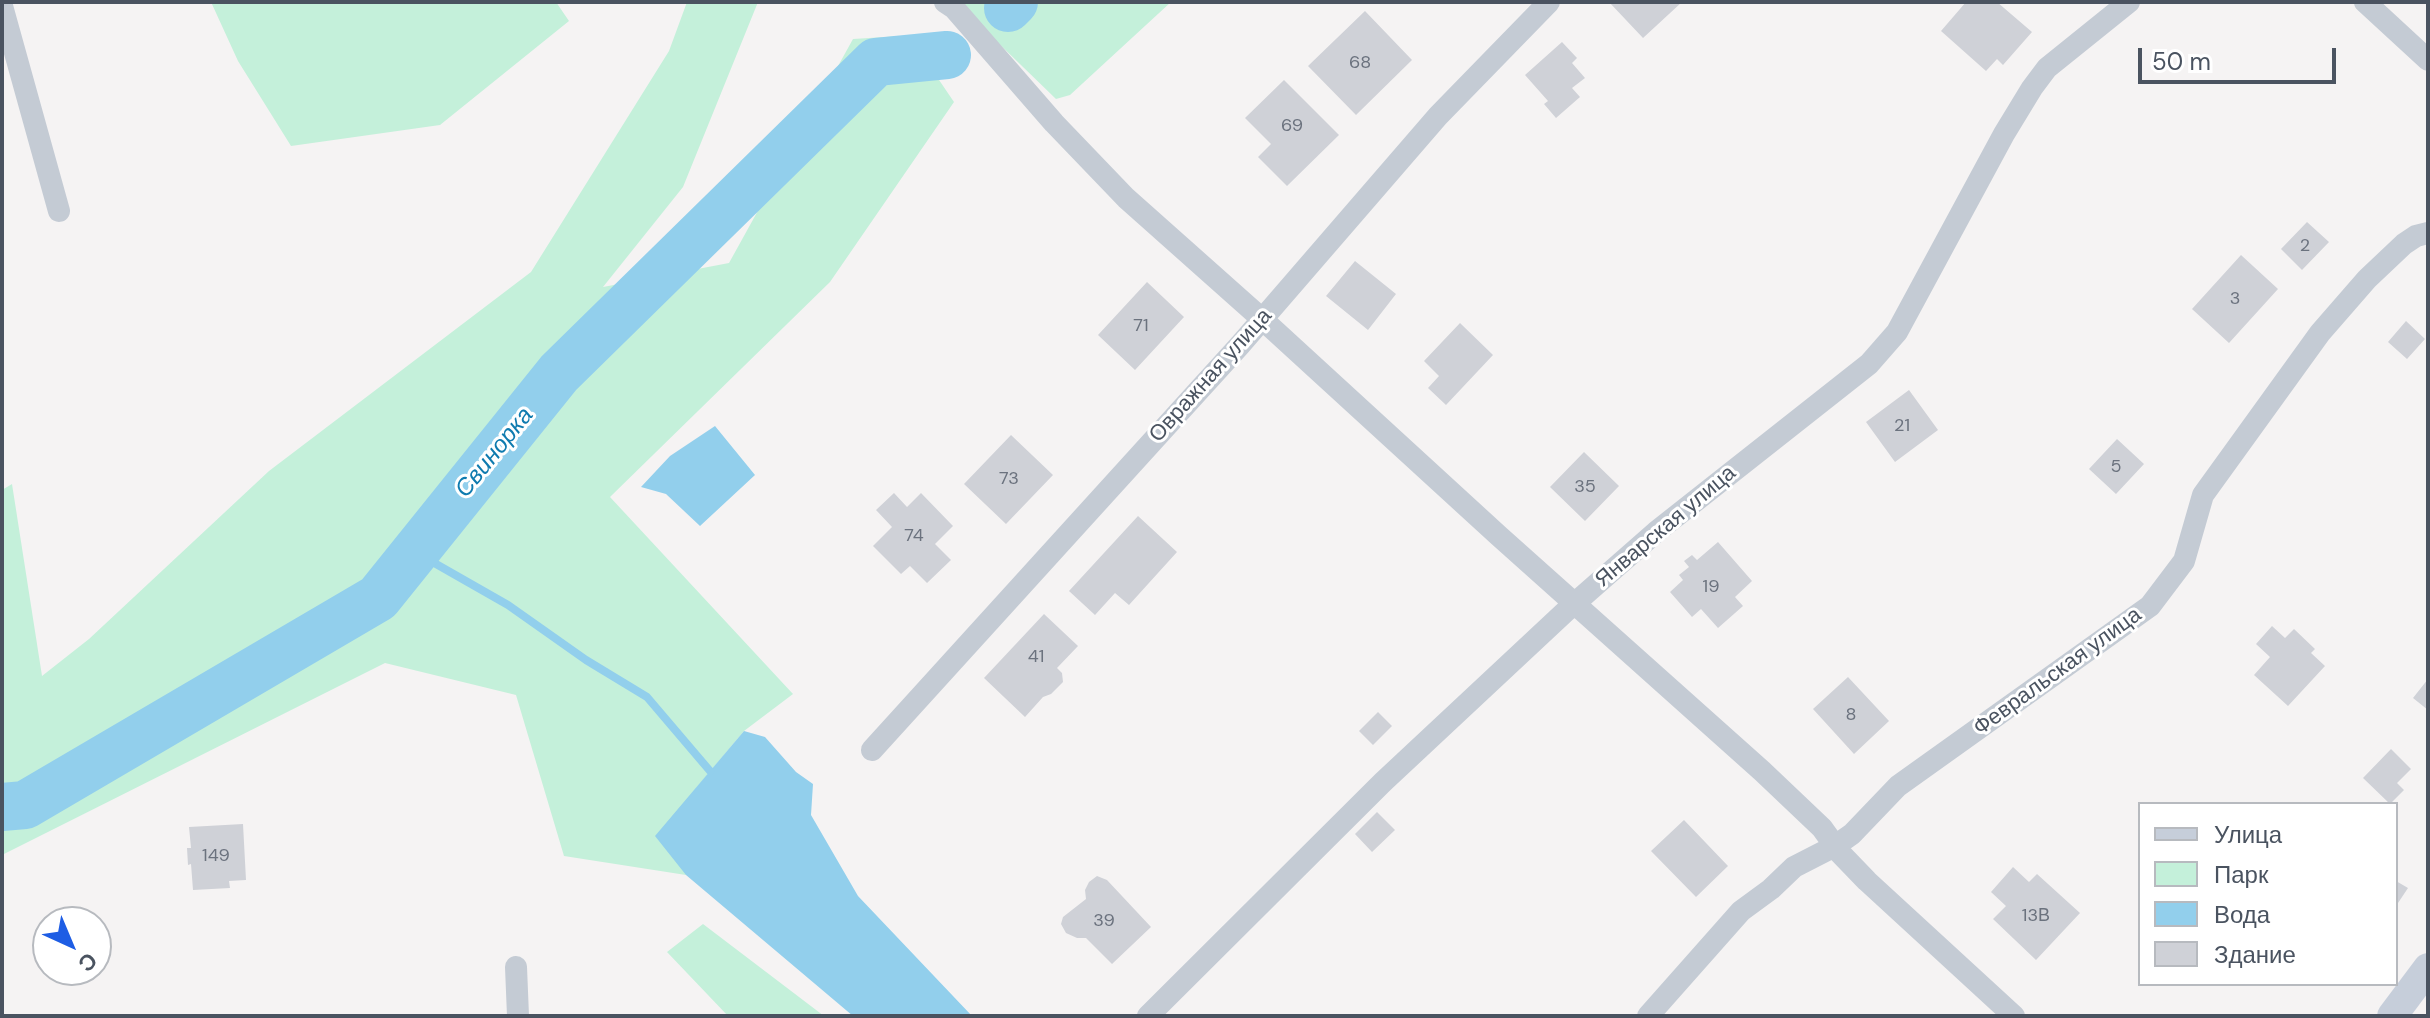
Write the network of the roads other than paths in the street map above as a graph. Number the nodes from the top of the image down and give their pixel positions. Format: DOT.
graph roads {
  1 [pos="945,2"];
  2 [pos="1549,2"];
  3 [pos="2129,2"];
  4 [pos="2365,2"];
  5 [pos="2,6"];
  6 [pos="2428,60"];
  7 [pos="59,211"];
  8 [pos="2428,233"];
  9 [pos="1262,319"];
  10 [pos="1575,603"];
  11 [pos="872,750"];
  12 [pos="1835,846"];
  13 [pos="516,967"];
  14 [pos="2428,968"];
  15 [pos="518,1016"];
  16 [pos="1148,1016"];
  17 [pos="1648,1016"];
  18 [pos="2014,1016"];
  19 [pos="2392,1016"];
  1 -- 9 [label="street"];
  2 -- 9 [label="street, Овражная улица"];
  3 -- 10 [label="street, Январская улица"];
  4 -- 6 [label="street"];
  5 -- 7 [label="street"];
  8 -- 12 [label="street, Февральская улица"];
  9 -- 10 [label="street"];
  9 -- 11 [label="street, Овражная улица"];
  10 -- 12 [label="street"];
  10 -- 16 [label="street, Январская улица"];
  12 -- 17 [label="street, Февральская улица"];
  12 -- 18 [label="street"];
  13 -- 15 [label="street"];
  14 -- 19 [label="main road"];
}
